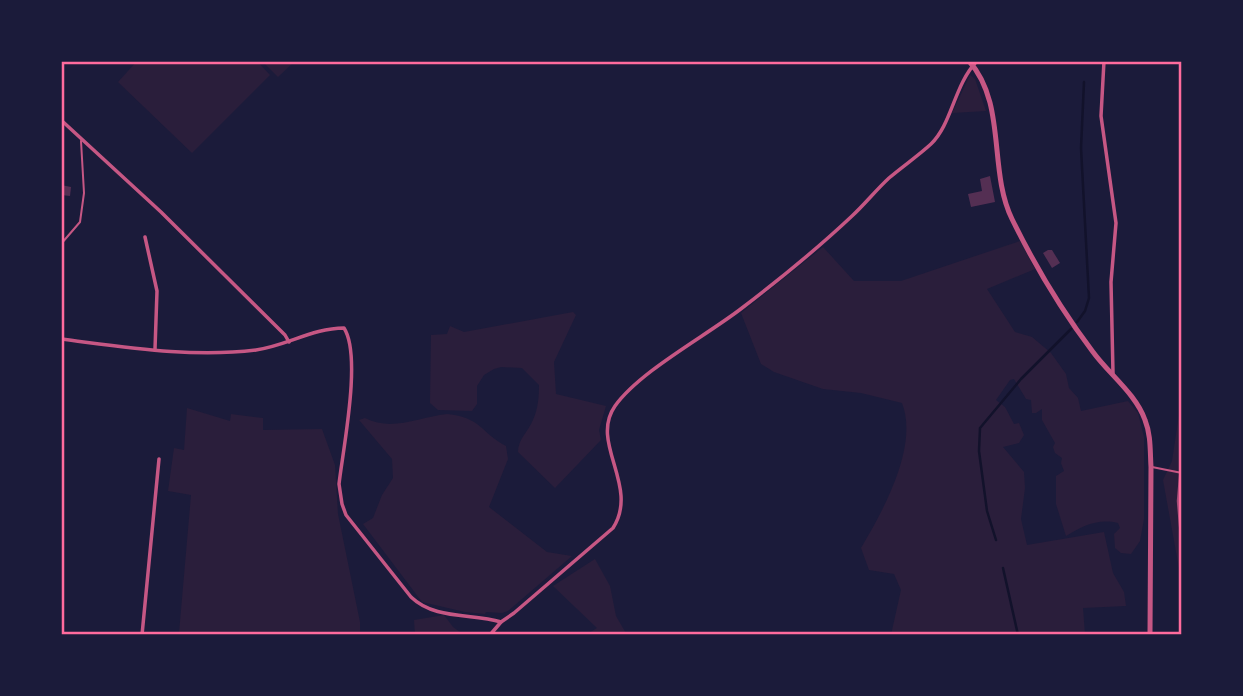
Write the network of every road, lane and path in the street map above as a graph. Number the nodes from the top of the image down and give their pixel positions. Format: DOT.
graph roads {
  1 [pos="1104,61"];
  2 [pos="973,63"];
  3 [pos="61,120"];
  4 [pos="81,137"];
  5 [pos="145,237"];
  6 [pos="61,244"];
  7 [pos="61,339"];
  8 [pos="289,342"];
  9 [pos="155,349"];
  10 [pos="1113,377"];
  11 [pos="159,459"];
  12 [pos="1150,467"];
  13 [pos="1182,473"];
  14 [pos="501,622"];
  15 [pos="142,635"];
  16 [pos="490,635"];
  17 [pos="1150,635"];
  1 -- 10 [label="street"];
  2 -- 10 [label="street"];
  2 -- 14 [label="street"];
  3 -- 4 [label="street"];
  4 -- 6 [label="lane"];
  4 -- 8 [label="street"];
  5 -- 9 [label="street"];
  7 -- 9 [label="street"];
  8 -- 9 [label="street"];
  8 -- 14 [label="street"];
  10 -- 12 [label="street"];
  11 -- 15 [label="street"];
  12 -- 13 [label="lane"];
  12 -- 17 [label="street"];
  14 -- 16 [label="street"];
}
